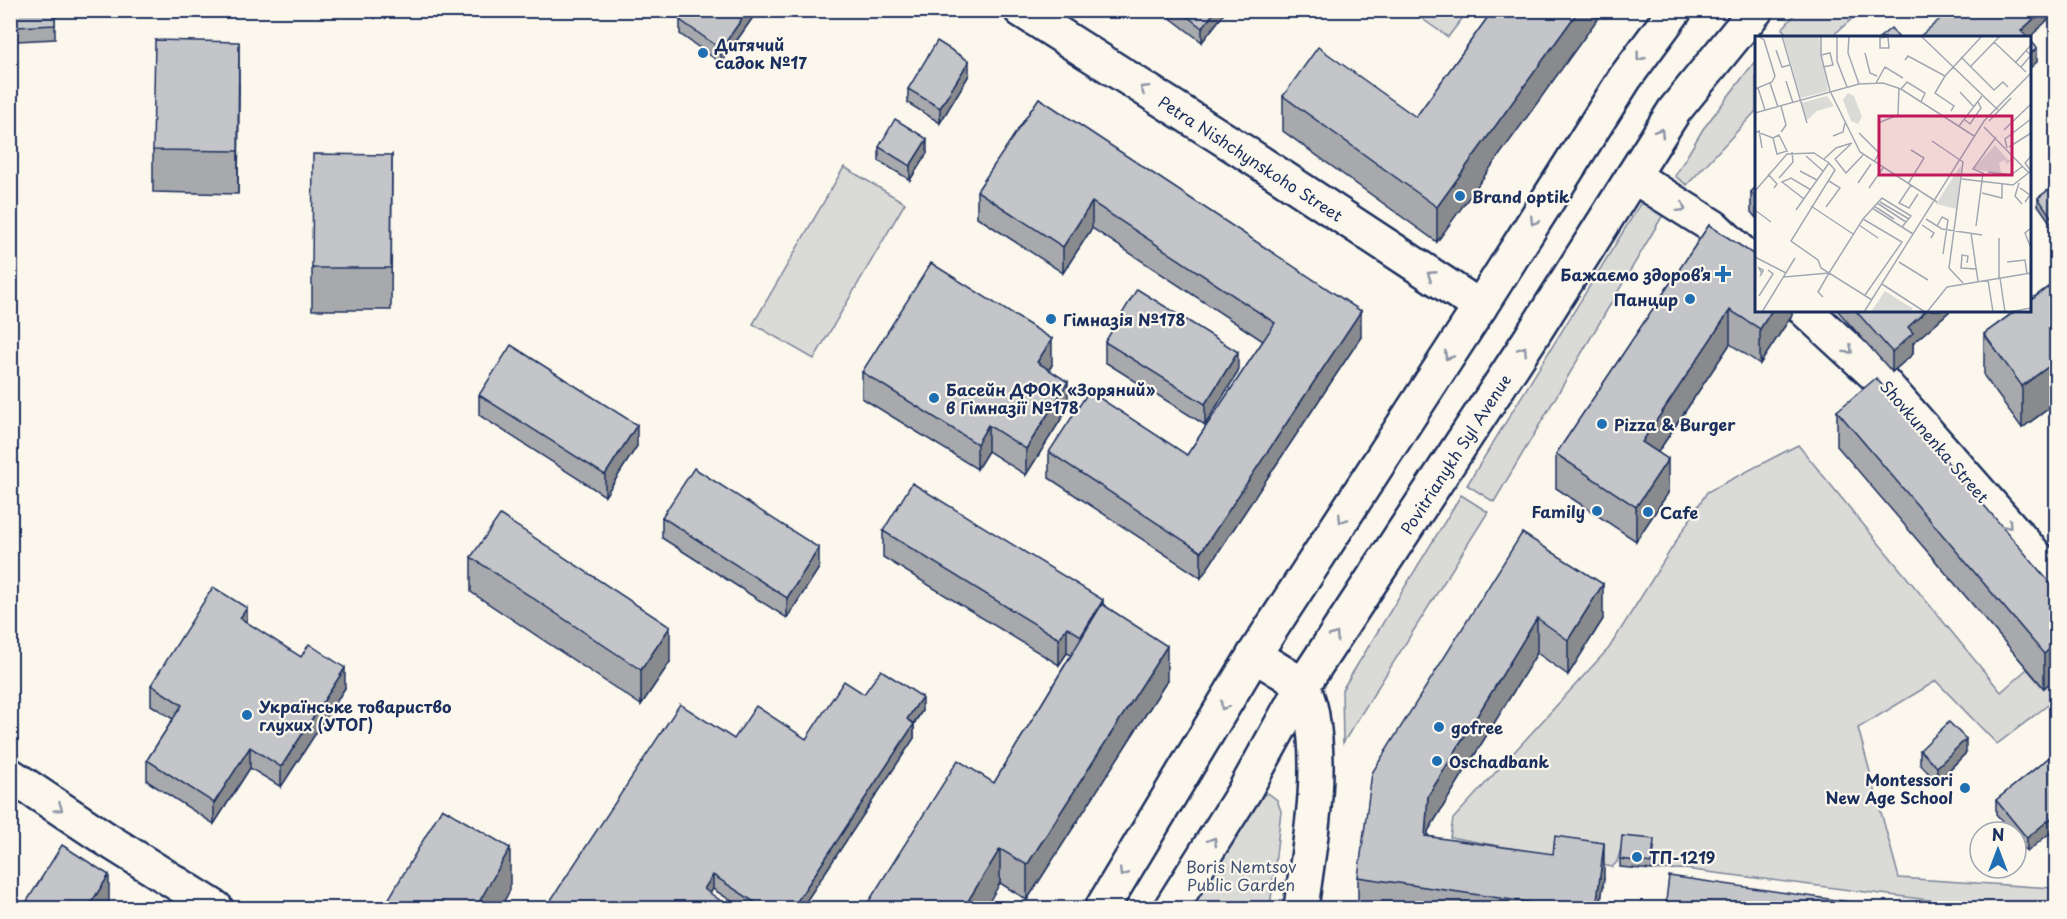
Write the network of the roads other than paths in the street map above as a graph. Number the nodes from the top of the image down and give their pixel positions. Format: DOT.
graph roads {
  1 [pos="1021,10"];
  2 [pos="1675,10"];
  3 [pos="1756,10"];
  4 [pos="1633,176"];
  5 [pos="1755,265"];
  6 [pos="1480,306"];
  7 [pos="1807,312"];
  8 [pos="2056,579"];
  9 [pos="1254,655"];
  10 [pos="1303,685"];
  11 [pos="10,776"];
  12 [pos="216,909"];
  13 [pos="1101,909"];
  14 [pos="1171,909"];
  15 [pos="1301,909"];
  6 -- 1 [label="main road, Petra Nishchynskoho Street, one-way"];
  2 -- 6 [label="main road, one-way"];
  4 -- 3 [label="main road, Povitrianykh Syl Avenue, one-way"];
  4 -- 5 [label="main road, one-way"];
  10 -- 4 [label="main road, Povitrianykh Syl Avenue, one-way"];
  6 -- 9 [label="main road, one-way"];
  7 -- 8 [label="main road, Shovkunenka Street, one-way"];
  9 -- 10 [label="main road"];
  9 -- 13 [label="main road, one-way"];
  14 -- 10 [label="main road, Povitrianykh Syl Avenue, one-way"];
  10 -- 15 [label="main road"];
  11 -- 12 [label="main road, one-way"];
}
